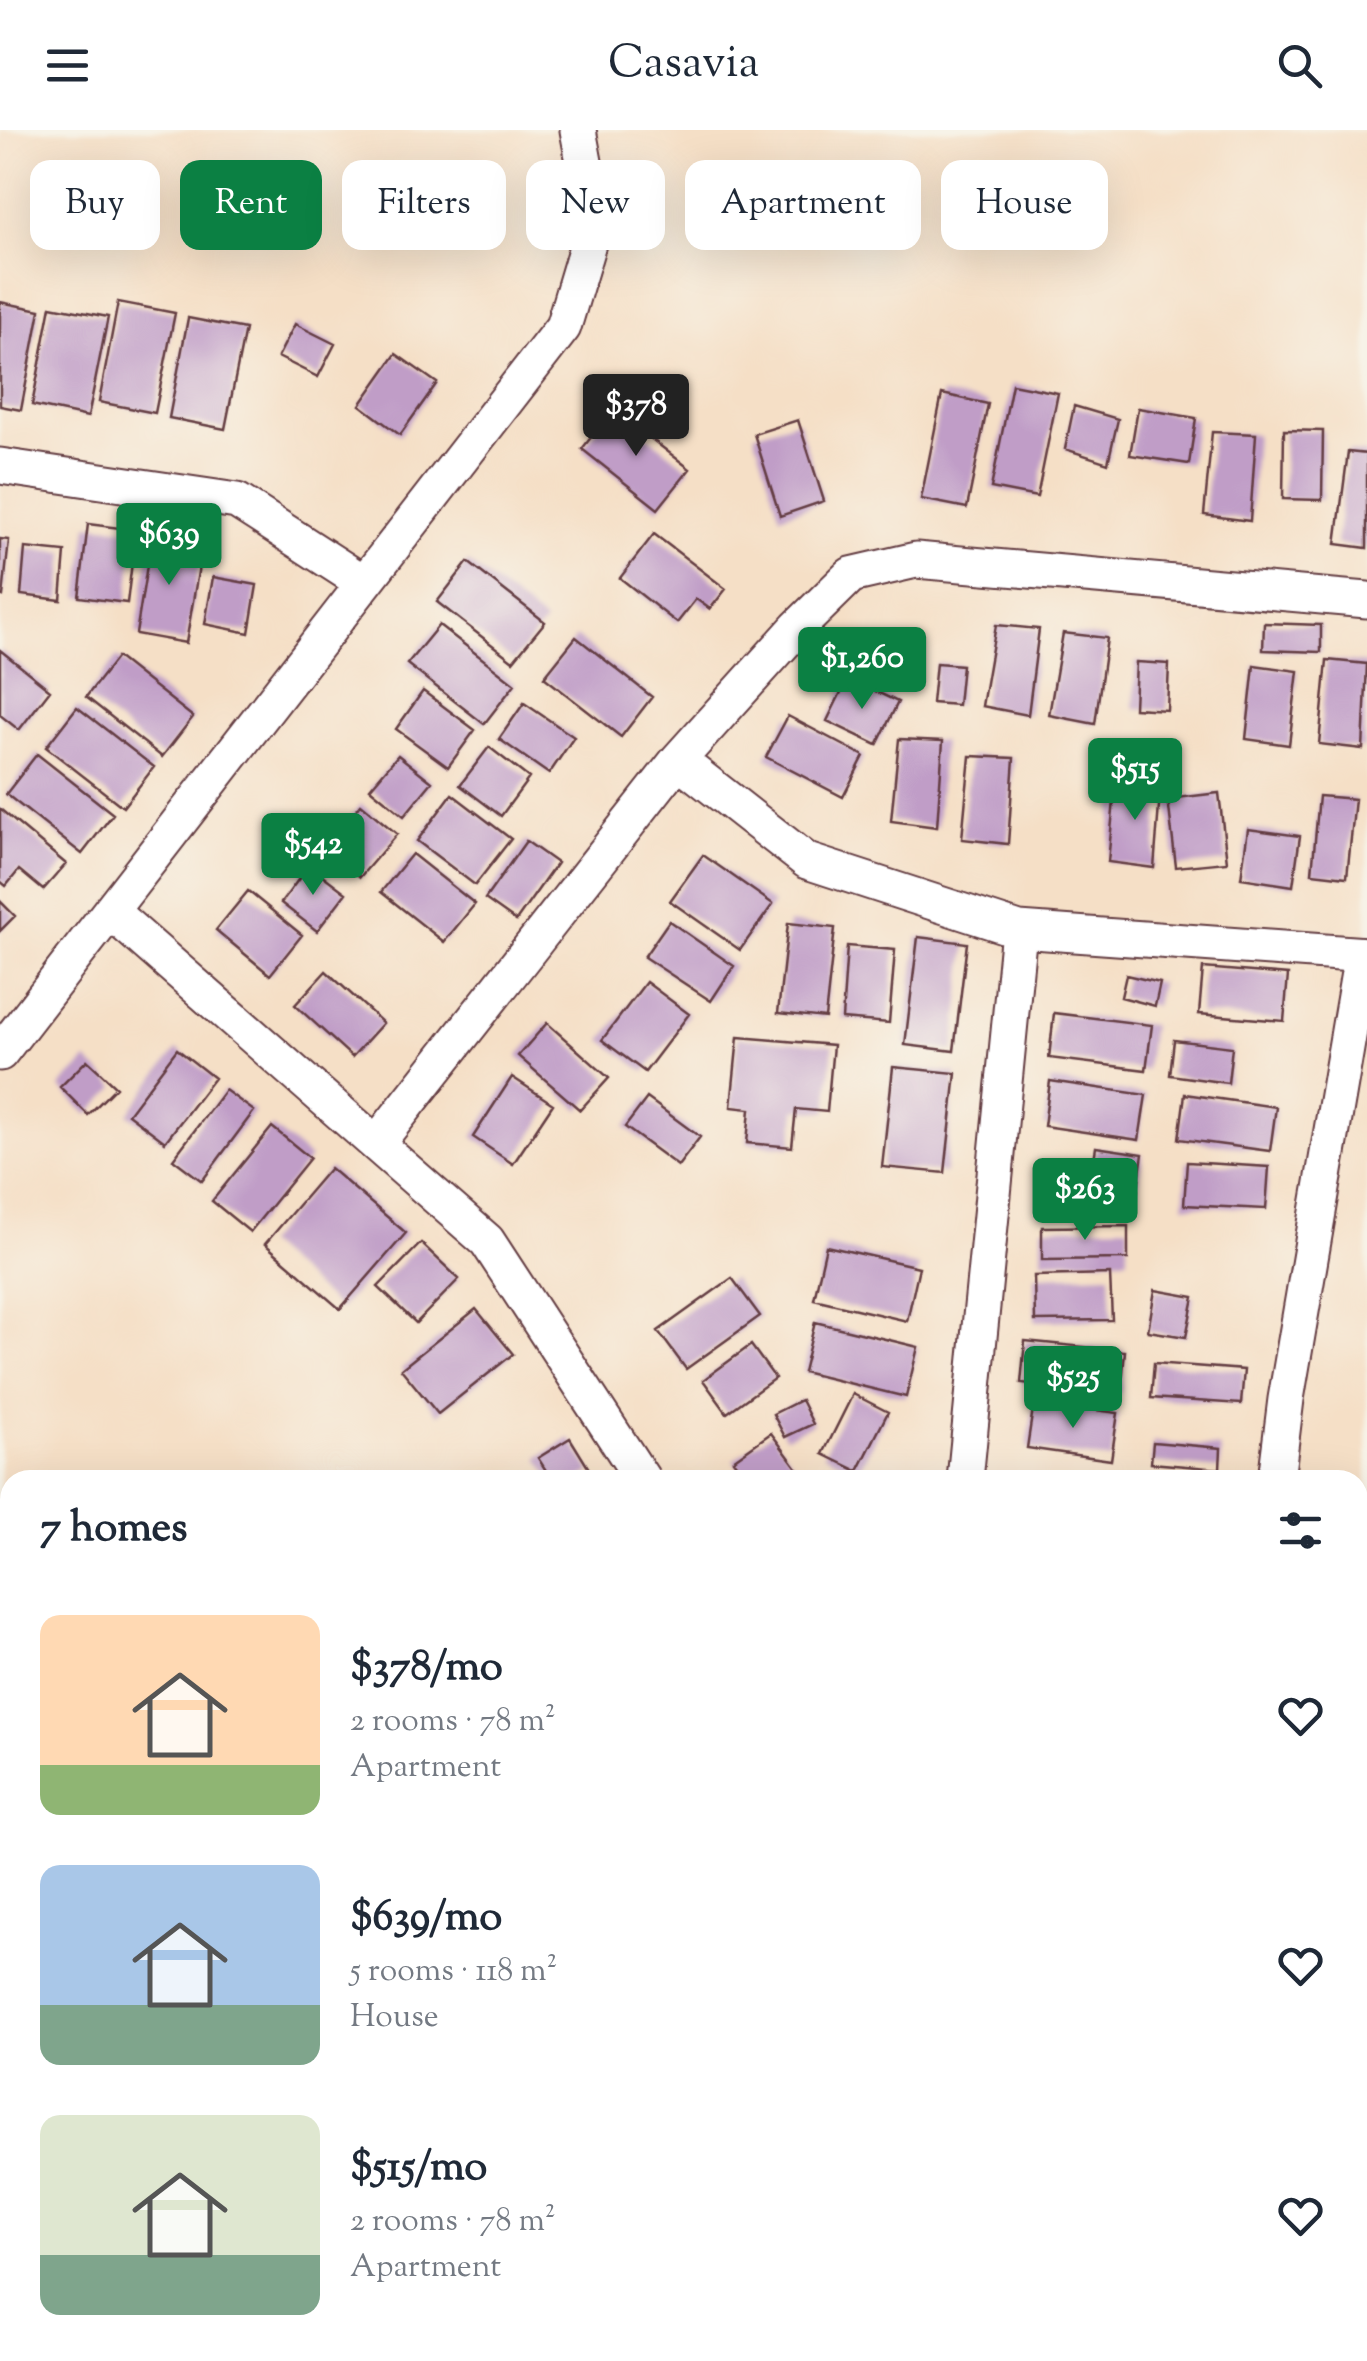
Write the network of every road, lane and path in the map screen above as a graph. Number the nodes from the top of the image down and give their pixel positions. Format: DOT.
graph roads {
  1 [pos="578,130"];
  2 [pos="0,466"];
  3 [pos="364,583"];
  4 [pos="1367,600"];
  5 [pos="678,760"];
  6 [pos="110,911"];
  7 [pos="1019,930"];
  8 [pos="1364,955"];
  9 [pos="0,1053"];
  10 [pos="377,1142"];
  11 [pos="636,1470"];
  12 [pos="965,1470"];
  13 [pos="1277,1470"];
  1 -- 3 [label="street"];
  2 -- 3 [label="street"];
  3 -- 6 [label="street"];
  4 -- 5 [label="street"];
  5 -- 7 [label="street"];
  5 -- 10 [label="street"];
  6 -- 9 [label="street"];
  6 -- 10 [label="street"];
  7 -- 8 [label="street"];
  7 -- 12 [label="street"];
  8 -- 13 [label="street"];
  10 -- 11 [label="street"];
}
